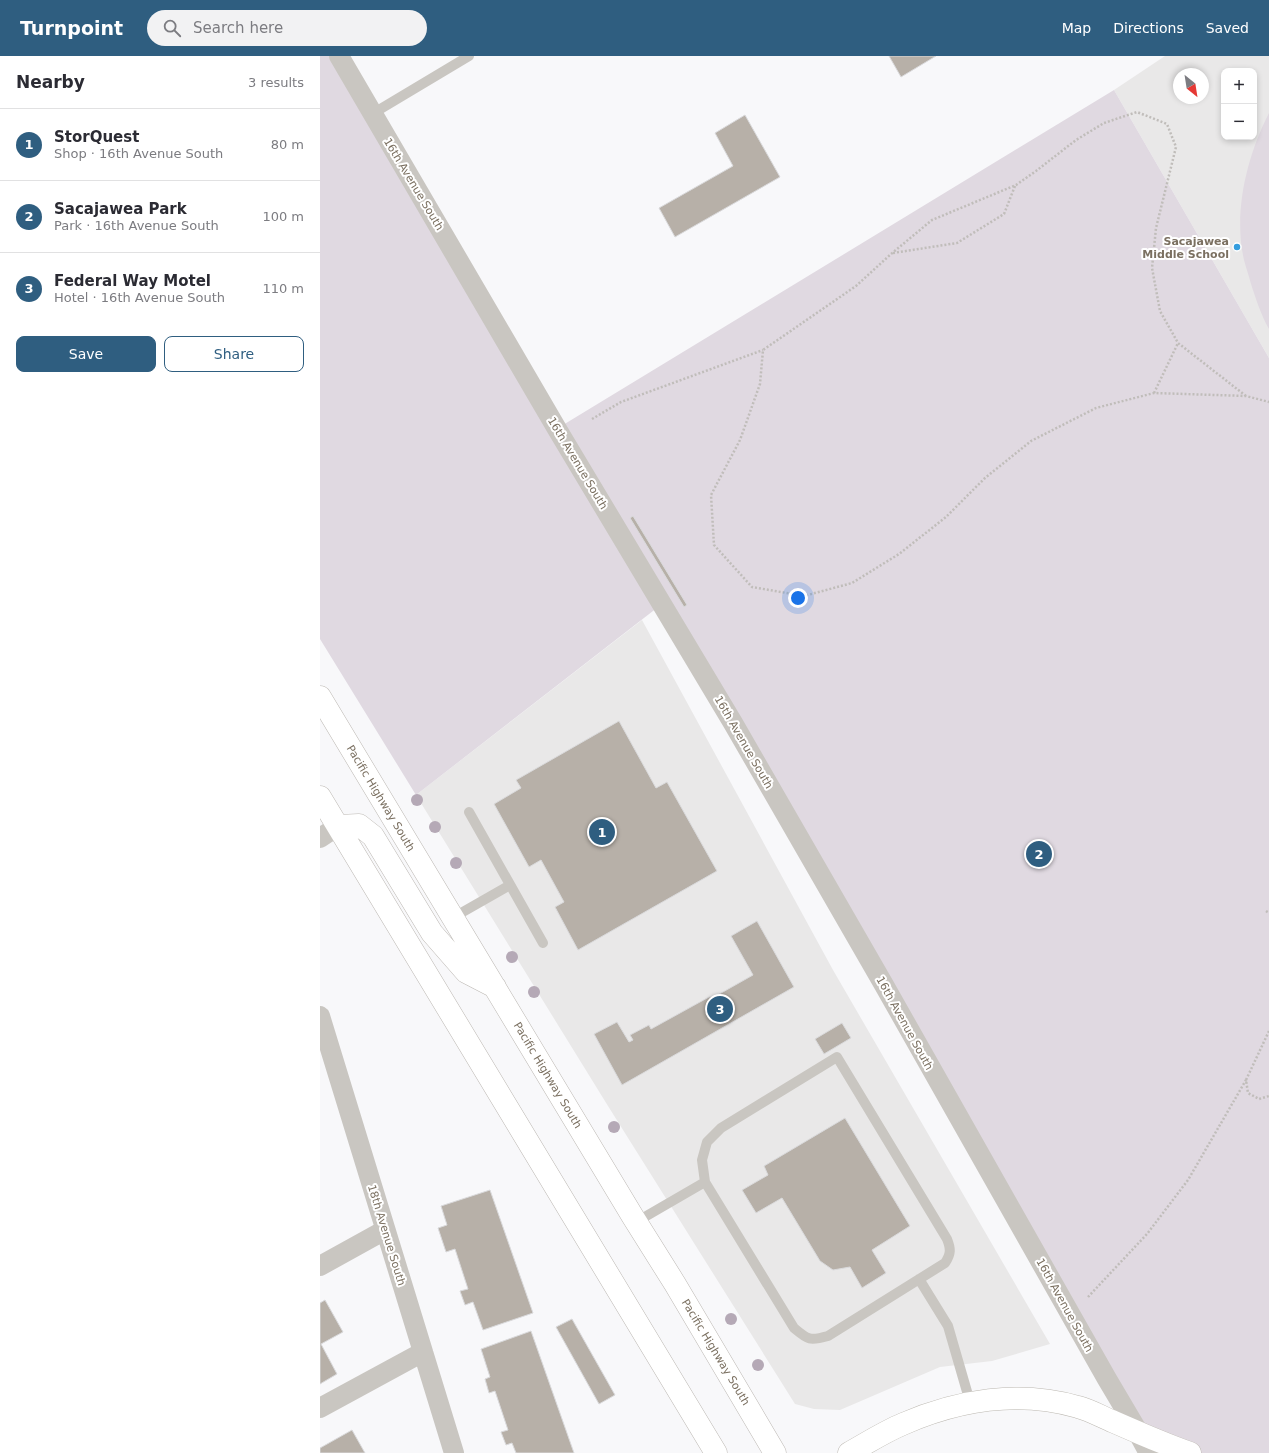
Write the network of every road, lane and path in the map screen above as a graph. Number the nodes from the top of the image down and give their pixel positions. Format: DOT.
graph roads {
  1 [pos="339,56"];
  2 [pos="469,56"];
  3 [pos="372,114"];
  4 [pos="1016,185"];
  5 [pos="891,254"];
  6 [pos="1178,343"];
  7 [pos="762,350"];
  8 [pos="1154,393"];
  9 [pos="1246,396"];
  10 [pos="1269,402"];
  11 [pos="592,419"];
  12 [pos="320,697"];
  13 [pos="320,796"];
  14 [pos="469,812"];
  15 [pos="338,826"];
  16 [pos="320,838"];
  17 [pos="510,885"];
  18 [pos="454,917"];
  19 [pos="543,943"];
  20 [pos="495,987"];
  21 [pos="320,1016"];
  22 [pos="1269,1031"];
  23 [pos="1246,1080"];
  24 [pos="1269,1096"];
  25 [pos="705,1182"];
  26 [pos="636,1222"];
  27 [pos="385,1230"];
  28 [pos="320,1266"];
  29 [pos="919,1279"];
  30 [pos="1088,1297"];
  31 [pos="423,1352"];
  32 [pos="970,1402"];
  33 [pos="320,1408"];
  34 [pos="1139,1433"];
  35 [pos="454,1453"];
  36 [pos="716,1453"];
  37 [pos="775,1453"];
  38 [pos="850,1453"];
  39 [pos="1150,1453"];
  40 [pos="1190,1453"];
  1 -- 3 [label="street, 16th Avenue South"];
  2 -- 3 [label="lane"];
  3 -- 34 [label="street, 16th Avenue South"];
  4 -- 5 [label="path"];
  4 -- 5 [label="path"];
  4 -- 6 [label="path"];
  5 -- 7 [label="path"];
  6 -- 8 [label="path"];
  6 -- 9 [label="path"];
  7 -- 8 [label="path"];
  7 -- 11 [label="path"];
  8 -- 9 [label="path"];
  9 -- 10 [label="path"];
  12 -- 18 [label="main road, Pacific Highway South"];
  13 -- 15 [label="main road"];
  14 -- 17 [label="lane"];
  15 -- 16 [label="street"];
  15 -- 20 [label="main road"];
  15 -- 36 [label="main road"];
  17 -- 18 [label="lane"];
  17 -- 19 [label="lane"];
  18 -- 20 [label="main road, Pacific Highway South"];
  20 -- 26 [label="main road, Pacific Highway South"];
  21 -- 27 [label="street, 18th Avenue South"];
  22 -- 23 [label="path"];
  23 -- 24 [label="path"];
  23 -- 30 [label="path"];
  25 -- 26 [label="lane"];
  25 -- 29 [label="lane"];
  25 -- 29 [label="lane"];
  26 -- 37 [label="main road, Pacific Highway South"];
  27 -- 28 [label="street"];
  27 -- 31 [label="street, 18th Avenue South"];
  29 -- 32 [label="lane"];
  31 -- 33 [label="street"];
  31 -- 35 [label="street, 18th Avenue South"];
  32 -- 34 [label="main road"];
  32 -- 38 [label="main road"];
  34 -- 39 [label="street"];
  34 -- 40 [label="main road"];
}
